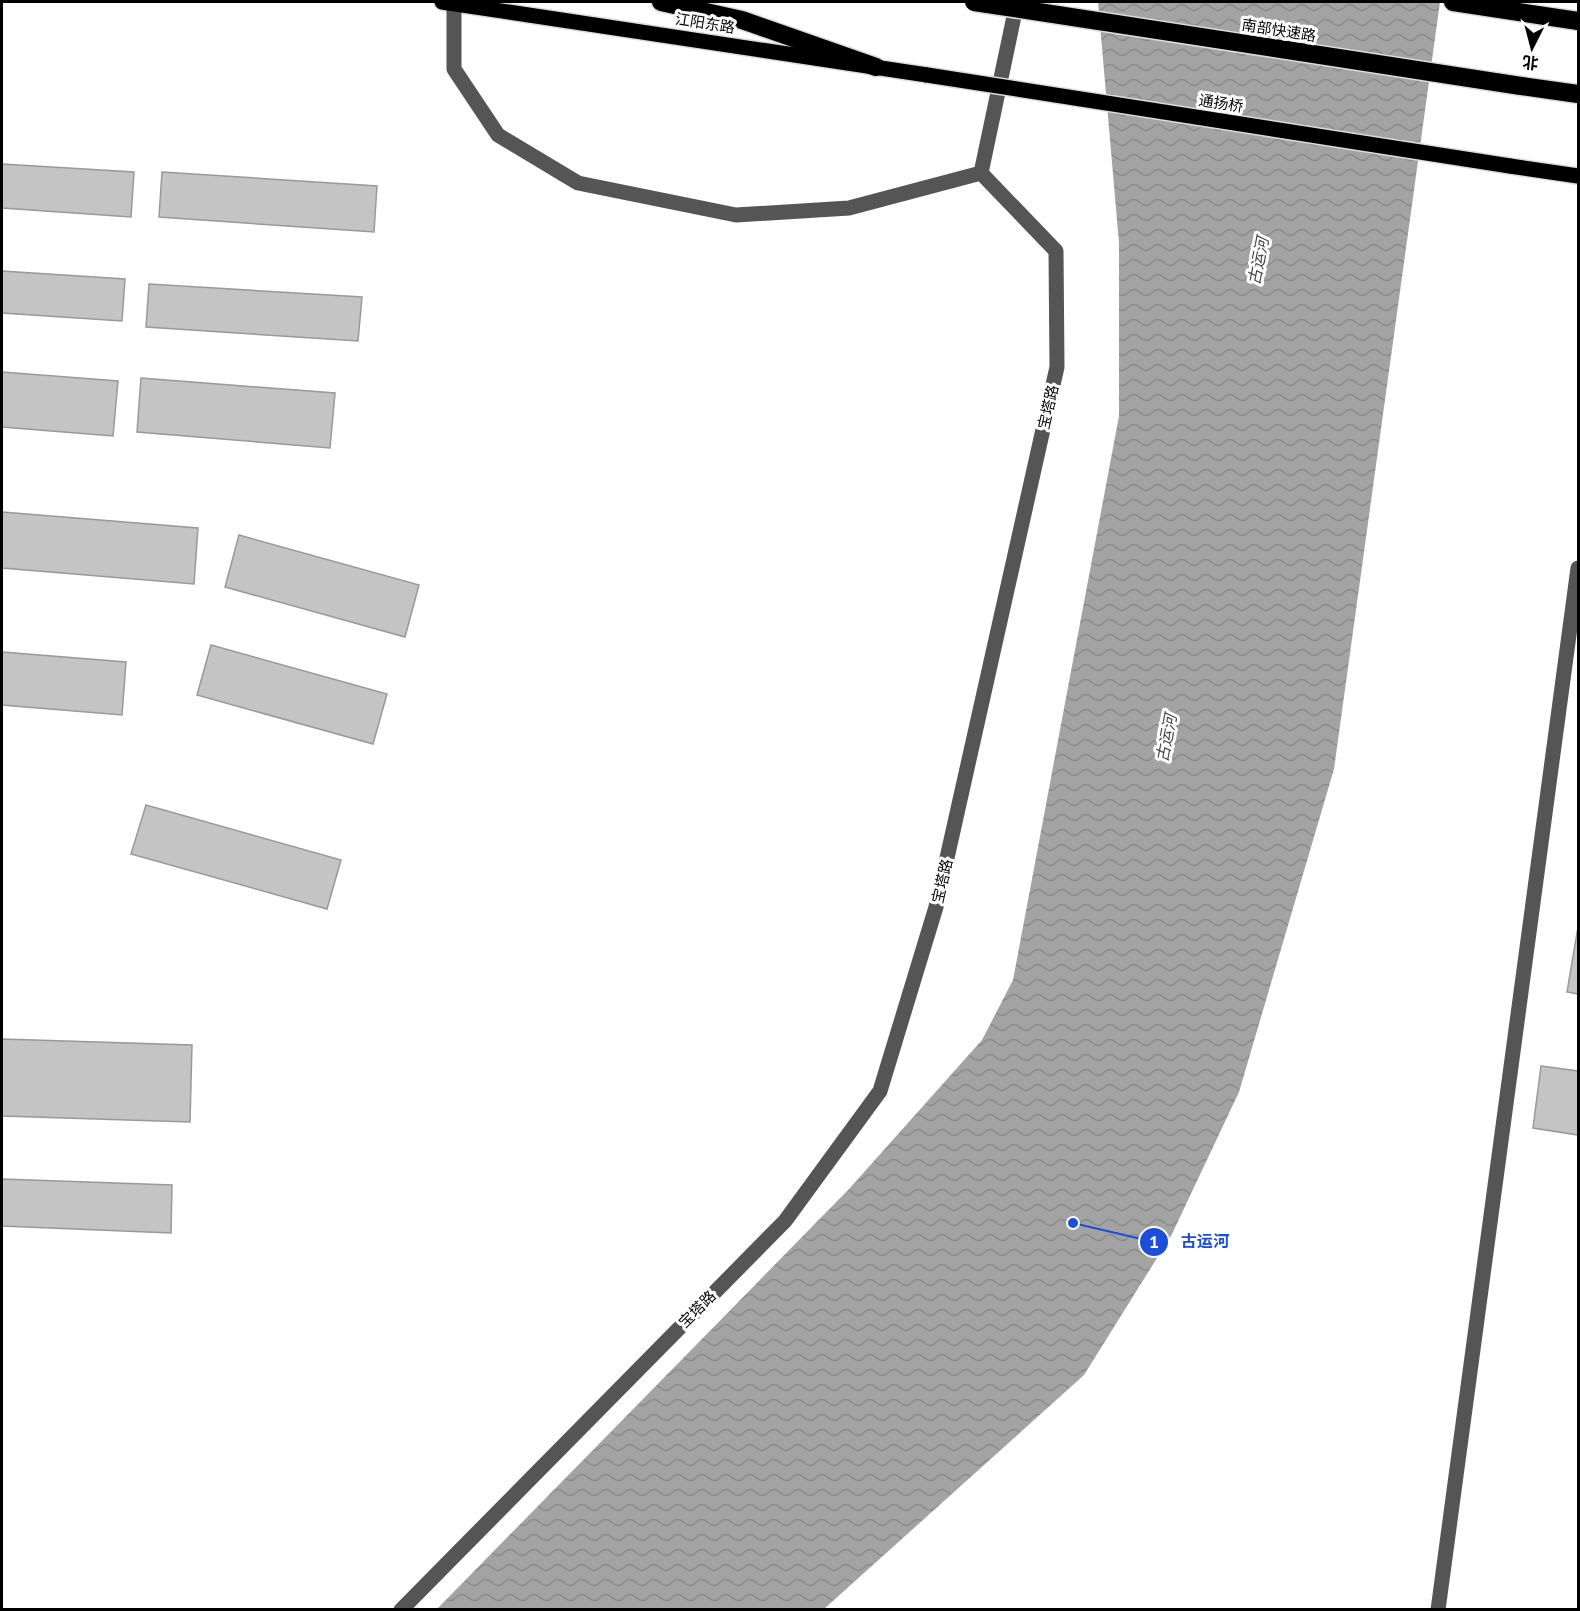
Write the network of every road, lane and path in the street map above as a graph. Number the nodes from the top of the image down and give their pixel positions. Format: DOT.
graph roads {
  1 [pos="661,2"];
  2 [pos="974,2"];
  3 [pos="1017,2"];
  4 [pos="1454,2"];
  5 [pos="448,3"];
  6 [pos="1578,21"];
  7 [pos="876,67"];
  8 [pos="927,75"];
  9 [pos="1578,94"];
  10 [pos="981,172"];
  11 [pos="1578,176"];
  12 [pos="1578,567"];
  13 [pos="400,1610"];
  14 [pos="1438,1610"];
  1 -- 7 [label="highway"];
  2 -- 9 [label="highway, 南部快速路, bridge"];
  3 -- 10 [label="street"];
  4 -- 6 [label="highway"];
  5 -- 7 [label="main road, 江阳东路"];
  5 -- 10 [label="street"];
  7 -- 8 [label="main road, 江阳东路"];
  8 -- 11 [label="main road, 通扬桥, bridge"];
  10 -- 13 [label="street, 宝塔路"];
  12 -- 14 [label="street"];
}
